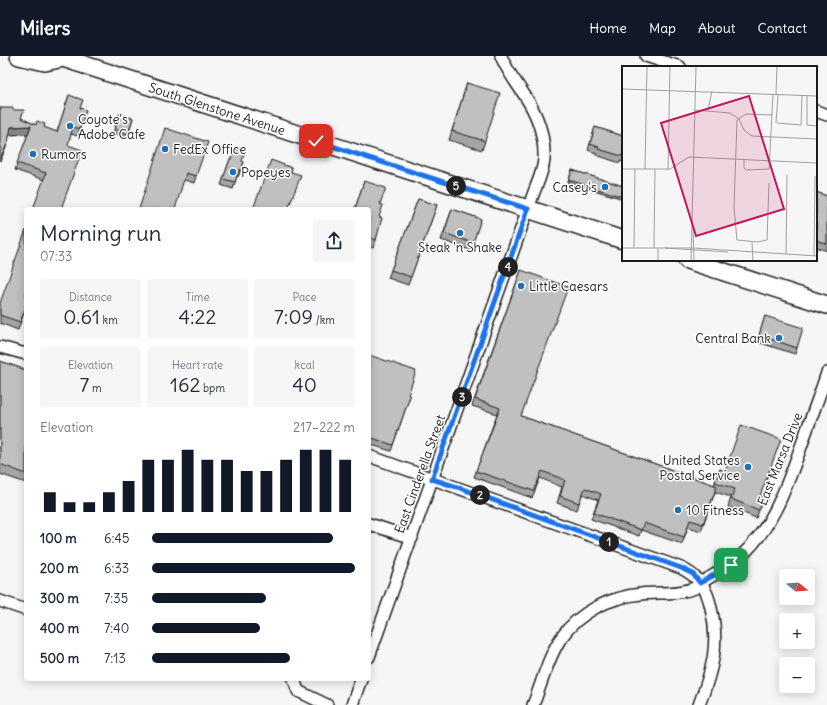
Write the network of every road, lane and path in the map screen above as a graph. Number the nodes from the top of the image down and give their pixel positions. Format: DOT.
graph roads {
  1 [pos="19,56"];
  2 [pos="501,56"];
  3 [pos="646,56"];
  4 [pos="62,57"];
  5 [pos="677,66"];
  6 [pos="817,111"];
  7 [pos="827,115"];
  8 [pos="528,209"];
  9 [pos="622,240"];
  10 [pos="690,261"];
  11 [pos="827,305"];
  12 [pos="0,347"];
  13 [pos="24,353"];
  14 [pos="827,373"];
  15 [pos="822,402"];
  16 [pos="371,457"];
  17 [pos="432,479"];
  18 [pos="371,525"];
  19 [pos="412,538"];
  20 [pos="700,583"];
  21 [pos="0,601"];
  22 [pos="24,609"];
  23 [pos="371,651"];
  24 [pos="295,681"];
  25 [pos="360,681"];
  26 [pos="327,705"];
  27 [pos="352,705"];
  28 [pos="534,705"];
  29 [pos="699,705"];
  1 -- 4 [label="main road, South Glenstone Avenue"];
  2 -- 8 [label="street, East Cinderella Street"];
  3 -- 5 [label="street"];
  4 -- 8 [label="main road, South Glenstone Avenue"];
  6 -- 7 [label="street"];
  8 -- 9 [label="main road, South Glenstone Avenue"];
  8 -- 17 [label="street, East Cinderella Street"];
  10 -- 11 [label="main road"];
  12 -- 13 [label="street"];
  14 -- 15 [label="street, East Marsa Drive"];
  15 -- 20 [label="street, East Marsa Drive"];
  16 -- 17 [label="street"];
  17 -- 19 [label="street, East Cinderella Street"];
  17 -- 20 [label="street"];
  18 -- 19 [label="street"];
  19 -- 23 [label="street, East Cinderella Street"];
  20 -- 28 [label="street, East Marsa Drive"];
  20 -- 29 [label="street"];
  21 -- 22 [label="street"];
  24 -- 26 [label="street"];
  25 -- 27 [label="street"];
}
